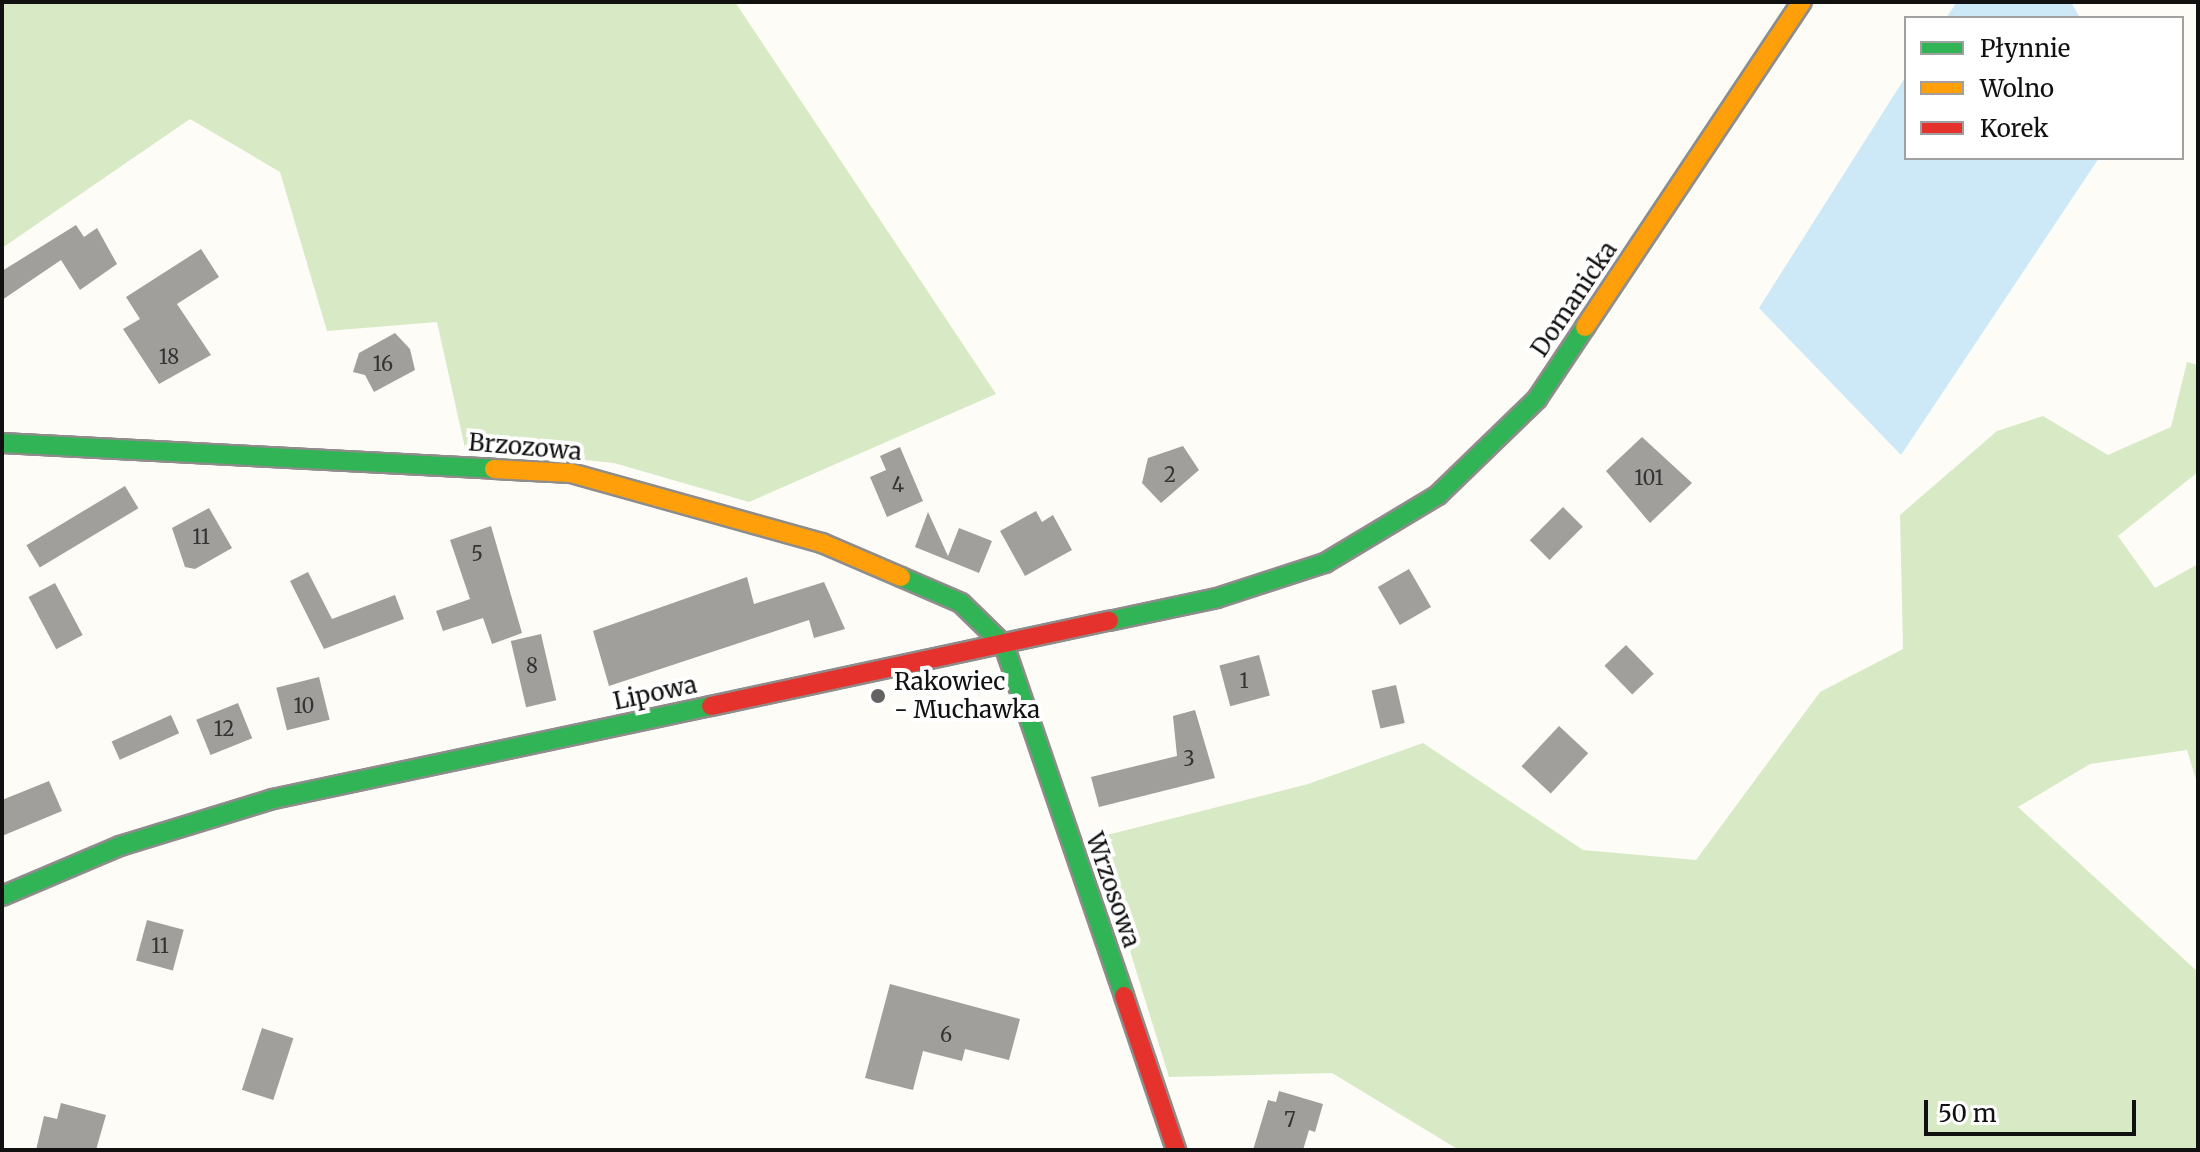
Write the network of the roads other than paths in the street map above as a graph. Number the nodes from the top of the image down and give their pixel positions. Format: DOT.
graph roads {
  1 [pos="1802,2"];
  2 [pos="2,443"];
  3 [pos="1325,563"];
  4 [pos="1004,645"];
  5 [pos="2,896"];
  6 [pos="1176,1150"];
  1 -- 3 [label="street, Domanicka"];
  2 -- 4 [label="street, Brzozowa"];
  3 -- 4 [label="street, Lipowa"];
  4 -- 5 [label="street, Lipowa"];
  4 -- 6 [label="street, Wrzosowa"];
}
